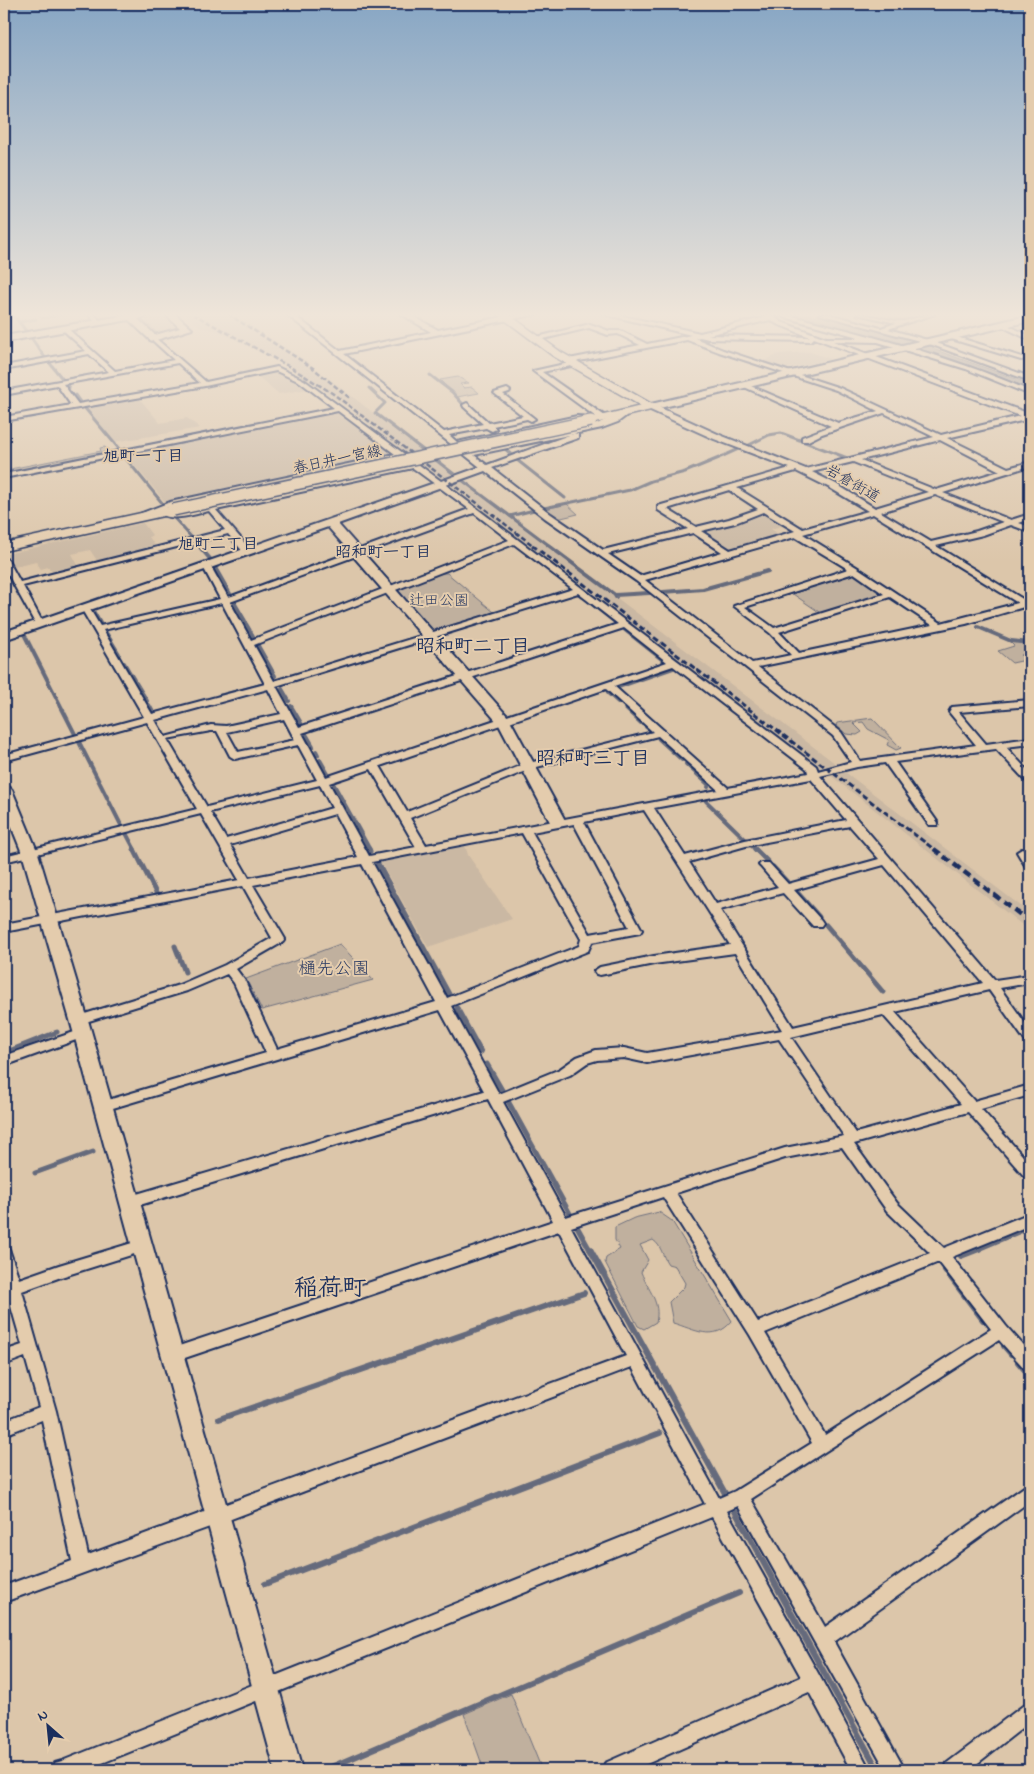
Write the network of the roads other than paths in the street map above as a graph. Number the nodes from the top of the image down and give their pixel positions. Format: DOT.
graph roads {
  1 [pos="69,397"];
  2 [pos="130,397"];
  3 [pos="323,397"];
  4 [pos="395,397"];
  5 [pos="503,397"];
  6 [pos="569,397"];
  7 [pos="633,397"];
  8 [pos="694,397"];
  9 [pos="771,397"];
  10 [pos="854,397"];
  11 [pos="977,397"];
  12 [pos="467,405"];
  13 [pos="76,406"];
  14 [pos="651,407"];
  15 [pos="340,409"];
  16 [pos="884,411"];
  17 [pos="623,414"];
  18 [pos="1029,416"];
  19 [pos="528,417"];
  20 [pos="4,419"];
  21 [pos="598,420"];
  22 [pos="488,425"];
  23 [pos="540,426"];
  24 [pos="838,426"];
  25 [pos="570,432"];
  26 [pos="443,434"];
  27 [pos="499,435"];
  28 [pos="941,438"];
  29 [pos="805,439"];
  30 [pos="456,444"];
  31 [pos="468,454"];
  32 [pos="401,455"];
  33 [pos="854,460"];
  34 [pos="1030,464"];
  35 [pos="415,465"];
  36 [pos="486,468"];
  37 [pos="800,470"];
  38 [pos="1007,471"];
  39 [pos="4,476"];
  40 [pos="440,484"];
  41 [pos="731,488"];
  42 [pos="937,493"];
  43 [pos="211,509"];
  44 [pos="764,509"];
  45 [pos="476,510"];
  46 [pos="875,511"];
  47 [pos="160,513"];
  48 [pos="1030,516"];
  49 [pos="122,521"];
  50 [pos="330,522"];
  51 [pos="1010,522"];
  52 [pos="694,530"];
  53 [pos="1030,530"];
  54 [pos="230,531"];
  55 [pos="799,533"];
  56 [pos="515,541"];
  57 [pos="930,545"];
  58 [pos="4,547"];
  59 [pos="247,551"];
  60 [pos="357,553"];
  61 [pos="600,553"];
  62 [pos="729,553"];
  63 [pos="4,560"];
  64 [pos="206,565"];
  65 [pos="855,570"];
  66 [pos="640,579"];
  67 [pos="18,585"];
  68 [pos="389,590"];
  69 [pos="579,590"];
  70 [pos="892,594"];
  71 [pos="226,601"];
  72 [pos="1029,604"];
  73 [pos="84,608"];
  74 [pos="39,623"];
  75 [pos="624,625"];
  76 [pos="939,626"];
  77 [pos="97,629"];
  78 [pos="773,631"];
  79 [pos="4,636"];
  80 [pos="430,636"];
  81 [pos="248,644"];
  82 [pos="797,656"];
  83 [pos="673,663"];
  84 [pos="751,666"];
  85 [pos="465,676"];
  86 [pos="271,685"];
  87 [pos="608,686"];
  88 [pos="1030,703"];
  89 [pos="288,715"];
  90 [pos="149,719"];
  91 [pos="504,721"];
  92 [pos="221,728"];
  93 [pos="296,731"];
  94 [pos="660,733"];
  95 [pos="170,737"];
  96 [pos="302,741"];
  97 [pos="1030,741"];
  98 [pos="997,744"];
  99 [pos="982,746"];
  100 [pos="4,758"];
  101 [pos="888,760"];
  102 [pos="857,764"];
  103 [pos="374,765"];
  104 [pos="529,766"];
  105 [pos="813,775"];
  106 [pos="1030,779"];
  107 [pos="324,781"];
  108 [pos="4,790"];
  109 [pos="725,792"];
  110 [pos="647,806"];
  111 [pos="339,809"];
  112 [pos="203,811"];
  113 [pos="404,818"];
  114 [pos="577,819"];
  115 [pos="558,822"];
  116 [pos="853,822"];
  117 [pos="933,822"];
  118 [pos="525,829"];
  119 [pos="222,844"];
  120 [pos="422,848"];
  121 [pos="1022,852"];
  122 [pos="30,853"];
  123 [pos="4,859"];
  124 [pos="366,859"];
  125 [pos="682,860"];
  126 [pos="886,861"];
  127 [pos="765,864"];
  128 [pos="1030,865"];
  129 [pos="244,882"];
  130 [pos="785,888"];
  131 [pos="714,908"];
  132 [pos="49,919"];
  133 [pos="817,923"];
  134 [pos="4,928"];
  135 [pos="587,939"];
  136 [pos="738,948"];
  137 [pos="229,968"];
  138 [pos="600,971"];
  139 [pos="1030,978"];
  140 [pos="992,986"];
  141 [pos="444,1004"];
  142 [pos="887,1011"];
  143 [pos="81,1027"];
  144 [pos="786,1033"];
  145 [pos="1030,1040"];
  146 [pos="273,1055"];
  147 [pos="4,1061"];
  148 [pos="1030,1090"];
  149 [pos="494,1096"];
  150 [pos="103,1106"];
  151 [pos="972,1106"];
  152 [pos="849,1140"];
  153 [pos="1030,1173"];
  154 [pos="666,1190"];
  155 [pos="130,1202"];
  156 [pos="1030,1219"];
  157 [pos="563,1224"];
  158 [pos="142,1246"];
  159 [pos="4,1253"];
  160 [pos="942,1255"];
  161 [pos="9,1290"];
  162 [pos="755,1330"];
  163 [pos="1001,1332"];
  164 [pos="31,1348"];
  165 [pos="173,1355"];
  166 [pos="4,1358"];
  167 [pos="635,1359"];
  168 [pos="1030,1364"];
  169 [pos="48,1411"];
  170 [pos="4,1428"];
  171 [pos="822,1445"];
  172 [pos="1030,1492"];
  173 [pos="741,1496"];
  174 [pos="716,1508"];
  175 [pos="218,1516"];
  176 [pos="82,1566"];
  177 [pos="4,1594"];
  178 [pos="822,1640"];
  179 [pos="813,1681"];
  180 [pos="267,1689"];
  181 [pos="1030,1711"];
  182 [pos="62,1770"];
  183 [pos="289,1770"];
  184 [pos="612,1770"];
  185 [pos="861,1770"];
  186 [pos="896,1770"];
  187 [pos="954,1770"];
  1 -- 13 [label="street"];
  2 -- 13 [label="street"];
  3 -- 15 [label="street"];
  4 -- 26 [label="street"];
  5 -- 19 [label="street"];
  6 -- 21 [label="street"];
  7 -- 14 [label="main road"];
  8 -- 14 [label="street"];
  9 -- 24 [label="street"];
  10 -- 16 [label="street"];
  11 -- 18 [label="street"];
  12 -- 22 [label="street"];
  13 -- 20 [label="street"];
  14 -- 17 [label="main road, 春日井一宮線"];
  14 -- 37 [label="street, 岩倉街道"];
  15 -- 32 [label="street"];
  15 -- 39 [label="street"];
  16 -- 24 [label="street"];
  16 -- 28 [label="street"];
  17 -- 21 [label="main road, 春日井一宮線"];
  17 -- 25 [label="street"];
  18 -- 28 [label="street"];
  19 -- 22 [label="street"];
  19 -- 23 [label="street"];
  21 -- 23 [label="street"];
  21 -- 47 [label="main road, 春日井一宮線, bridge"];
  22 -- 26 [label="street"];
  22 -- 27 [label="street"];
  23 -- 27 [label="street"];
  24 -- 29 [label="street"];
  25 -- 31 [label="street"];
  25 -- 36 [label="street"];
  26 -- 30 [label="street"];
  27 -- 30 [label="street"];
  28 -- 33 [label="street"];
  28 -- 38 [label="street"];
  30 -- 31 [label="street"];
  31 -- 36 [label="street"];
  32 -- 35 [label="street"];
  32 -- 49 [label="street"];
  33 -- 37 [label="street"];
  33 -- 42 [label="street"];
  34 -- 38 [label="street"];
  35 -- 40 [label="street"];
  35 -- 43 [label="street"];
  36 -- 40 [label="street"];
  36 -- 61 [label="street"];
  37 -- 41 [label="street"];
  37 -- 46 [label="street, 岩倉街道"];
  38 -- 42 [label="street"];
  40 -- 45 [label="street"];
  40 -- 50 [label="street"];
  41 -- 44 [label="street"];
  41 -- 52 [label="street"];
  42 -- 46 [label="street"];
  42 -- 51 [label="street"];
  43 -- 47 [label="street"];
  43 -- 54 [label="street"];
  44 -- 52 [label="street"];
  44 -- 55 [label="street"];
  45 -- 56 [label="street"];
  45 -- 60 [label="street"];
  46 -- 55 [label="street"];
  46 -- 57 [label="street, 岩倉街道"];
  47 -- 49 [label="main road, 春日井一宮線"];
  48 -- 51 [label="street"];
  49 -- 58 [label="main road, 春日井一宮線"];
  50 -- 59 [label="street"];
  50 -- 60 [label="street"];
  51 -- 53 [label="street"];
  51 -- 57 [label="street"];
  52 -- 61 [label="street"];
  52 -- 62 [label="street"];
  54 -- 59 [label="street"];
  54 -- 67 [label="street"];
  55 -- 62 [label="street"];
  55 -- 65 [label="street"];
  56 -- 68 [label="street"];
  56 -- 69 [label="street"];
  57 -- 72 [label="street, 岩倉街道"];
  59 -- 64 [label="street"];
  60 -- 68 [label="street"];
  60 -- 71 [label="street"];
  61 -- 66 [label="street"];
  62 -- 66 [label="street"];
  63 -- 67 [label="street"];
  64 -- 71 [label="street"];
  64 -- 73 [label="street"];
  65 -- 70 [label="street"];
  65 -- 78 [label="street"];
  66 -- 84 [label="street"];
  67 -- 74 [label="street"];
  68 -- 80 [label="street"];
  68 -- 81 [label="street"];
  69 -- 75 [label="street"];
  69 -- 80 [label="street"];
  70 -- 76 [label="street"];
  70 -- 78 [label="street"];
  71 -- 77 [label="street"];
  71 -- 81 [label="street"];
  72 -- 76 [label="street"];
  73 -- 74 [label="street"];
  73 -- 77 [label="street"];
  74 -- 79 [label="street"];
  75 -- 83 [label="street"];
  75 -- 85 [label="street"];
  76 -- 82 [label="street"];
  77 -- 90 [label="street"];
  78 -- 82 [label="street"];
  80 -- 85 [label="street"];
  80 -- 86 [label="street"];
  81 -- 86 [label="street"];
  82 -- 84 [label="street"];
  83 -- 87 [label="street"];
  83 -- 105 [label="street"];
  84 -- 102 [label="street"];
  85 -- 91 [label="street"];
  85 -- 93 [label="street"];
  86 -- 89 [label="street"];
  86 -- 90 [label="street"];
  87 -- 91 [label="street"];
  87 -- 94 [label="street"];
  88 -- 99 [label="street"];
  89 -- 92 [label="street"];
  89 -- 93 [label="street"];
  90 -- 100 [label="street"];
  90 -- 112 [label="street"];
  91 -- 103 [label="street"];
  91 -- 104 [label="street"];
  92 -- 95 [label="street"];
  92 -- 96 [label="street"];
  93 -- 96 [label="street"];
  94 -- 104 [label="street"];
  94 -- 109 [label="street"];
  96 -- 107 [label="street"];
  97 -- 98 [label="street"];
  98 -- 99 [label="street"];
  98 -- 106 [label="street"];
  99 -- 101 [label="street"];
  101 -- 102 [label="street"];
  101 -- 117 [label="street"];
  102 -- 105 [label="street"];
  103 -- 107 [label="street"];
  103 -- 113 [label="street"];
  104 -- 113 [label="street"];
  104 -- 115 [label="street"];
  105 -- 109 [label="street"];
  105 -- 116 [label="street"];
  107 -- 111 [label="street"];
  107 -- 112 [label="street"];
  108 -- 122 [label="street"];
  109 -- 110 [label="street"];
  110 -- 114 [label="street"];
  110 -- 125 [label="street"];
  111 -- 119 [label="street"];
  111 -- 124 [label="street"];
  112 -- 119 [label="street"];
  112 -- 122 [label="street"];
  113 -- 120 [label="street"];
  114 -- 115 [label="street"];
  114 -- 135 [label="street"];
  115 -- 118 [label="street"];
  116 -- 125 [label="street"];
  116 -- 126 [label="street"];
  118 -- 120 [label="street"];
  118 -- 135 [label="street"];
  119 -- 129 [label="street"];
  120 -- 124 [label="street"];
  121 -- 128 [label="street"];
  122 -- 123 [label="street"];
  122 -- 132 [label="street"];
  124 -- 129 [label="street"];
  124 -- 141 [label="street"];
  125 -- 131 [label="street"];
  126 -- 130 [label="street"];
  126 -- 140 [label="street"];
  127 -- 130 [label="street"];
  129 -- 132 [label="street"];
  129 -- 137 [label="street"];
  130 -- 131 [label="street"];
  130 -- 133 [label="street"];
  131 -- 136 [label="street"];
  132 -- 134 [label="street"];
  132 -- 143 [label="street"];
  135 -- 141 [label="street"];
  136 -- 138 [label="street"];
  136 -- 144 [label="street"];
  137 -- 143 [label="street"];
  137 -- 146 [label="street"];
  139 -- 140 [label="street"];
  140 -- 142 [label="street"];
  140 -- 145 [label="street"];
  141 -- 146 [label="street"];
  141 -- 149 [label="street"];
  142 -- 144 [label="street"];
  142 -- 151 [label="street"];
  143 -- 147 [label="street"];
  143 -- 150 [label="street"];
  144 -- 149 [label="street"];
  144 -- 152 [label="street"];
  146 -- 150 [label="street"];
  148 -- 151 [label="street"];
  149 -- 155 [label="street"];
  149 -- 157 [label="street"];
  150 -- 155 [label="street"];
  151 -- 152 [label="street"];
  151 -- 153 [label="street"];
  152 -- 154 [label="street"];
  152 -- 160 [label="street"];
  154 -- 157 [label="street"];
  154 -- 162 [label="street"];
  155 -- 158 [label="street"];
  156 -- 160 [label="street"];
  157 -- 165 [label="street"];
  157 -- 167 [label="street"];
  158 -- 161 [label="street"];
  158 -- 165 [label="street"];
  159 -- 161 [label="street"];
  160 -- 162 [label="street"];
  160 -- 163 [label="street"];
  161 -- 164 [label="street"];
  162 -- 171 [label="street"];
  163 -- 168 [label="street"];
  163 -- 171 [label="street"];
  164 -- 166 [label="street"];
  164 -- 169 [label="street"];
  165 -- 175 [label="street"];
  167 -- 174 [label="street"];
  167 -- 175 [label="street"];
  169 -- 170 [label="street"];
  169 -- 176 [label="street"];
  171 -- 173 [label="street"];
  172 -- 178 [label="street"];
  173 -- 174 [label="street"];
  173 -- 178 [label="street"];
  174 -- 179 [label="street"];
  174 -- 180 [label="street"];
  175 -- 176 [label="street"];
  175 -- 180 [label="street"];
  176 -- 177 [label="street"];
  178 -- 186 [label="street"];
  179 -- 184 [label="street"];
  179 -- 185 [label="street"];
  180 -- 182 [label="street"];
  180 -- 183 [label="street"];
  181 -- 187 [label="street"];
}
